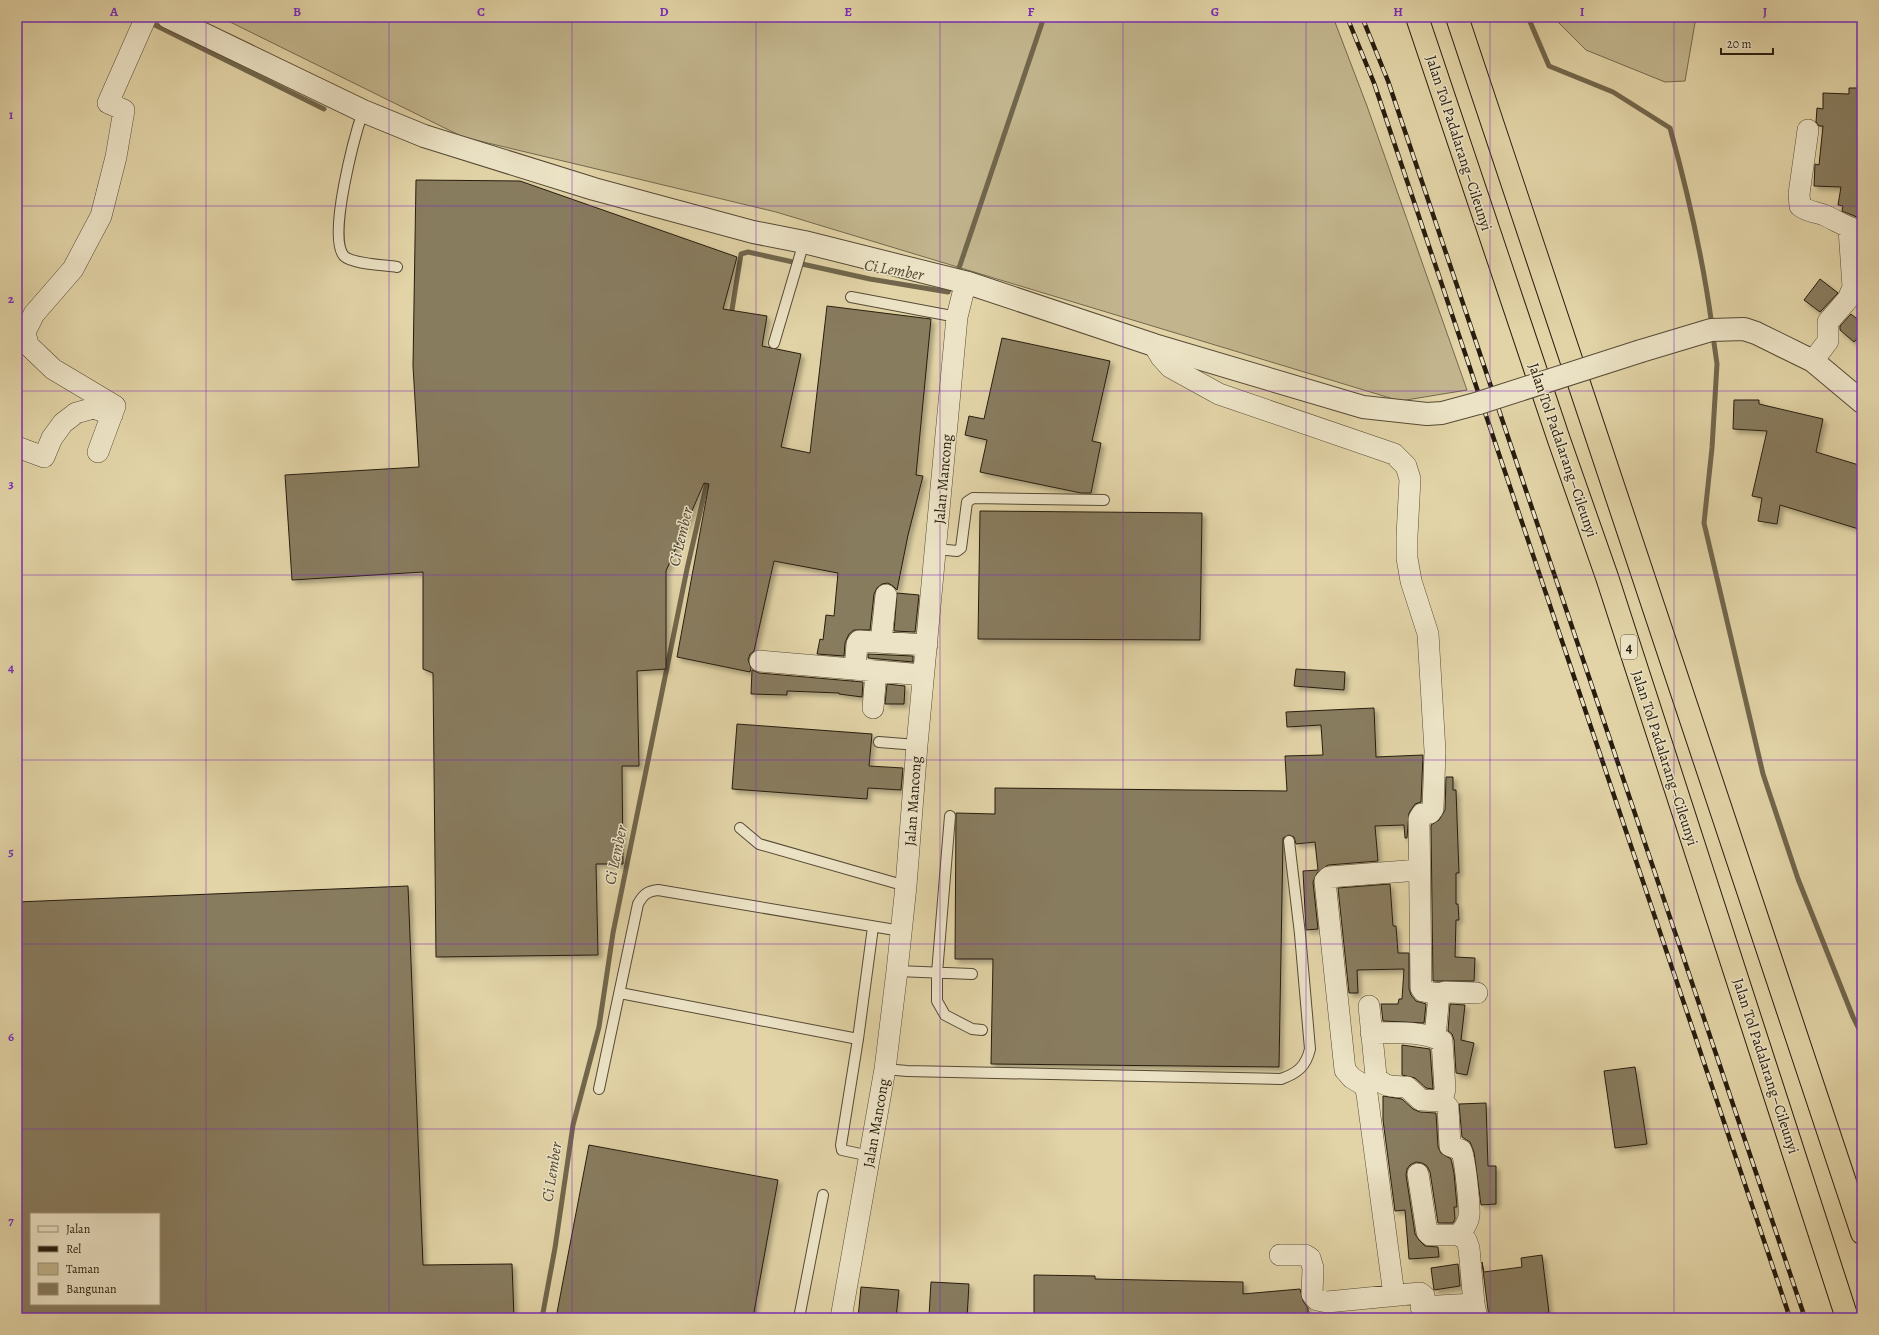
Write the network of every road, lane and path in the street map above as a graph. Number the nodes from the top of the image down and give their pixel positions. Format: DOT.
graph roads {
  1 [pos="168,17"];
  2 [pos="1418,17"];
  3 [pos="1457,17"];
  4 [pos="144,22"];
  5 [pos="363,111"];
  6 [pos="1808,130"];
  7 [pos="1856,230"];
  8 [pos="802,248"];
  9 [pos="397,267"];
  10 [pos="959,294"];
  11 [pos="851,297"];
  12 [pos="774,343"];
  13 [pos="1154,345"];
  14 [pos="1813,361"];
  15 [pos="1862,402"];
  16 [pos="112,415"];
  17 [pos="17,447"];
  18 [pos="98,452"];
  19 [pos="1104,500"];
  20 [pos="936,549"];
  21 [pos="886,595"];
  22 [pos="881,642"];
  23 [pos="926,645"];
  24 [pos="760,661"];
  25 [pos="866,671"];
  26 [pos="923,675"];
  27 [pos="873,708"];
  28 [pos="879,742"];
  29 [pos="917,745"];
  30 [pos="950,816"];
  31 [pos="740,828"];
  32 [pos="1289,841"];
  33 [pos="1419,870"];
  34 [pos="906,886"];
  35 [pos="873,926"];
  36 [pos="901,931"];
  37 [pos="897,971"];
  38 [pos="937,973"];
  39 [pos="972,974"];
  40 [pos="620,993"];
  41 [pos="1477,993"];
  42 [pos="1439,994"];
  43 [pos="1369,1006"];
  44 [pos="982,1030"];
  45 [pos="1371,1033"];
  46 [pos="1435,1037"];
  47 [pos="858,1039"];
  48 [pos="885,1069"];
  49 [pos="599,1089"];
  50 [pos="1442,1102"];
  51 [pos="870,1156"];
  52 [pos="1418,1174"];
  53 [pos="823,1195"];
  54 [pos="1862,1233"];
  55 [pos="1459,1236"];
  56 [pos="1280,1255"];
  57 [pos="1394,1295"];
  58 [pos="1476,1311"];
  59 [pos="1421,1313"];
  60 [pos="799,1318"];
  61 [pos="841,1318"];
  62 [pos="1847,1318"];
  1 -- 5 [label="street"];
  2 -- 62 [label="highway, Jalan Tol Padalarang–Cileunyi / 4"];
  3 -- 54 [label="highway"];
  4 -- 16 [label="street"];
  5 -- 8 [label="street"];
  5 -- 9 [label="lane"];
  6 -- 7 [label="street"];
  7 -- 14 [label="street"];
  8 -- 10 [label="street"];
  8 -- 12 [label="lane"];
  10 -- 11 [label="lane"];
  10 -- 13 [label="street"];
  10 -- 20 [label="street, Jalan Mancong"];
  13 -- 14 [label="street, bridge"];
  13 -- 33 [label="street"];
  14 -- 15 [label="street"];
  16 -- 17 [label="street"];
  16 -- 18 [label="street"];
  19 -- 20 [label="lane"];
  20 -- 23 [label="street, Jalan Mancong"];
  21 -- 22 [label="street"];
  22 -- 23 [label="street"];
  22 -- 25 [label="street"];
  23 -- 26 [label="street, Jalan Mancong"];
  24 -- 25 [label="street"];
  25 -- 26 [label="street"];
  25 -- 27 [label="street"];
  26 -- 29 [label="street, Jalan Mancong"];
  28 -- 29 [label="lane"];
  29 -- 34 [label="street, Jalan Mancong"];
  30 -- 38 [label="lane"];
  31 -- 34 [label="lane"];
  32 -- 48 [label="lane"];
  33 -- 42 [label="street"];
  33 -- 57 [label="street"];
  34 -- 36 [label="street, Jalan Mancong"];
  35 -- 36 [label="lane"];
  35 -- 40 [label="lane"];
  35 -- 47 [label="lane"];
  36 -- 37 [label="street, Jalan Mancong"];
  37 -- 38 [label="lane"];
  37 -- 48 [label="street, Jalan Mancong"];
  38 -- 39 [label="lane"];
  38 -- 44 [label="lane"];
  40 -- 47 [label="lane"];
  40 -- 49 [label="lane"];
  41 -- 42 [label="street"];
  42 -- 46 [label="street"];
  43 -- 45 [label="street"];
  45 -- 46 [label="street"];
  45 -- 50 [label="street"];
  46 -- 50 [label="street"];
  47 -- 51 [label="lane"];
  48 -- 51 [label="street, Jalan Mancong"];
  50 -- 55 [label="street"];
  51 -- 61 [label="street, Jalan Mancong"];
  52 -- 55 [label="street"];
  53 -- 60 [label="lane"];
  55 -- 58 [label="street"];
  56 -- 57 [label="street"];
  57 -- 59 [label="street"];
  58 -- 59 [label="street"];
}
